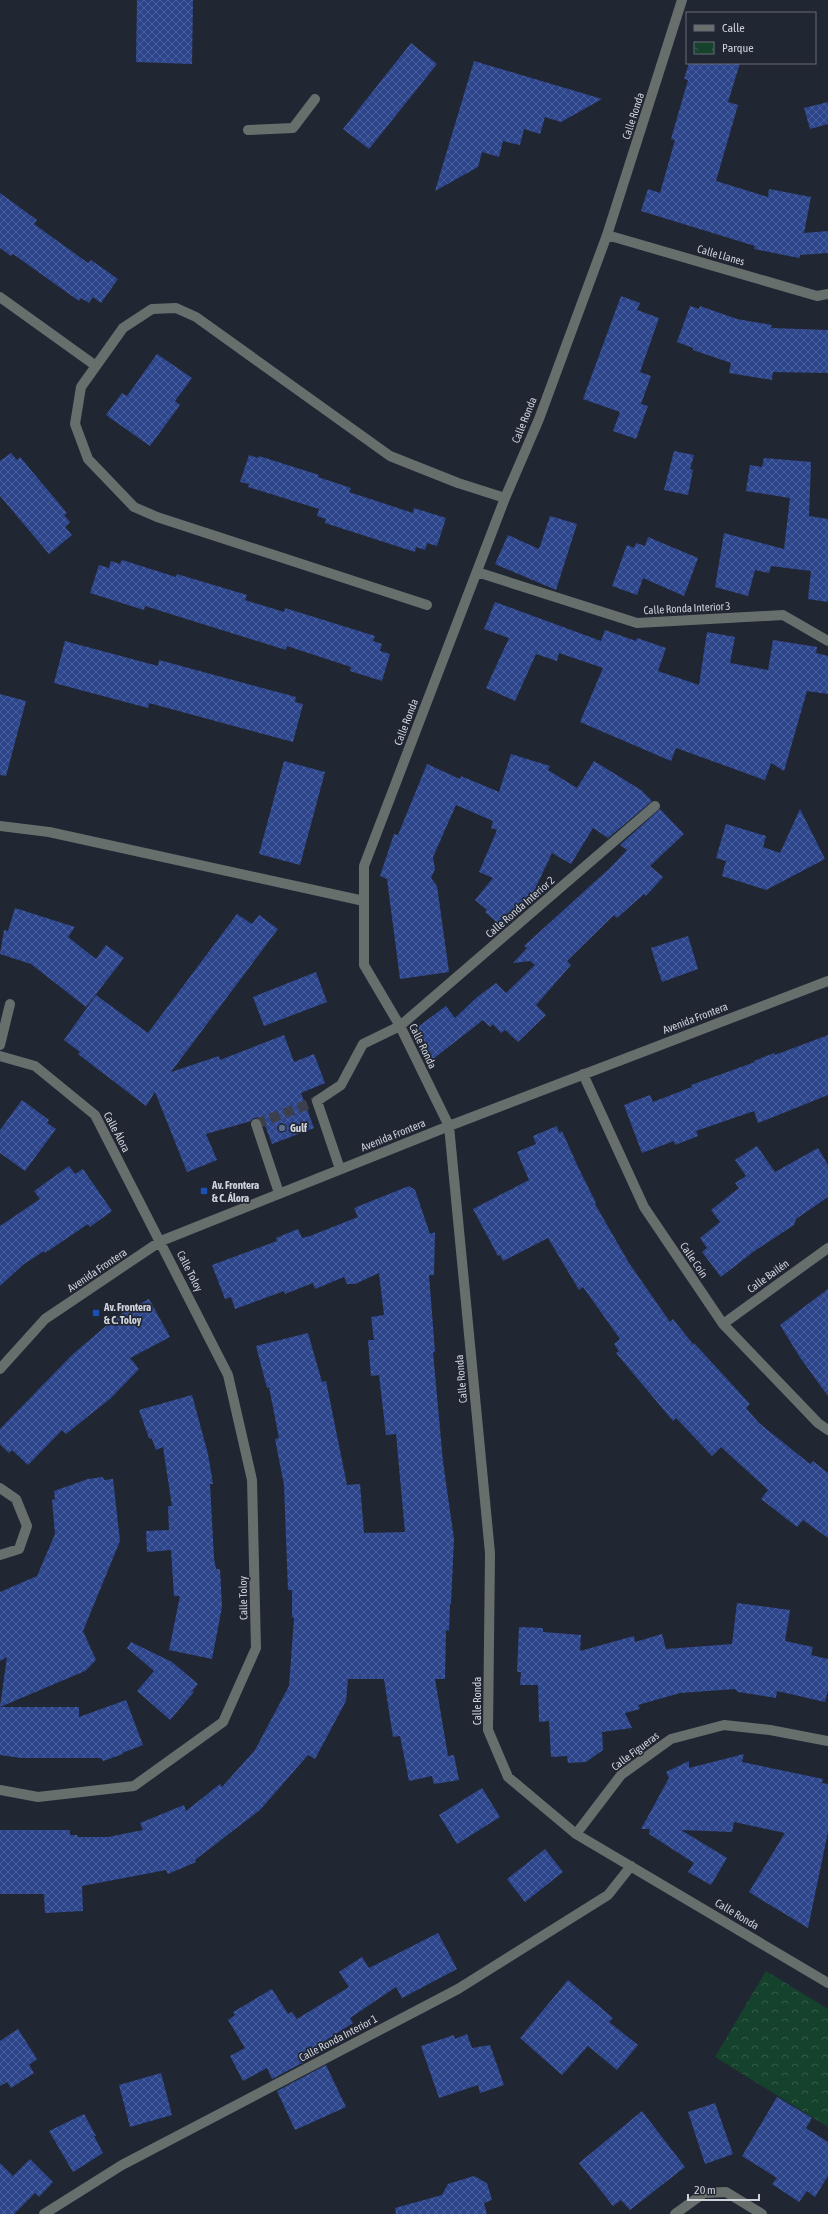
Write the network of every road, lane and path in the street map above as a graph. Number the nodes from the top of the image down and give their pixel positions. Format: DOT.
graph roads {
  1 [pos="682,0"];
  2 [pos="315,99"];
  3 [pos="248,130"];
  4 [pos="608,235"];
  5 [pos="828,294"];
  6 [pos="0,298"];
  7 [pos="96,366"];
  8 [pos="505,498"];
  9 [pos="477,572"];
  10 [pos="427,605"];
  11 [pos="828,641"];
  12 [pos="655,806"];
  13 [pos="0,826"];
  14 [pos="364,901"];
  15 [pos="828,981"];
  16 [pos="10,1004"];
  17 [pos="400,1026"];
  18 [pos="0,1045"];
  19 [pos="0,1056"];
  20 [pos="583,1074"];
  21 [pos="256,1124"];
  22 [pos="449,1126"];
  23 [pos="340,1169"];
  24 [pos="279,1193"];
  25 [pos="161,1241"];
  26 [pos="828,1248"];
  27 [pos="723,1324"];
  28 [pos="0,1369"];
  29 [pos="828,1430"];
  30 [pos="0,1488"];
  31 [pos="0,1555"];
  32 [pos="828,1741"];
  33 [pos="0,1790"];
  34 [pos="576,1834"];
  35 [pos="631,1866"];
  36 [pos="828,1983"];
  37 [pos="44,2214"];
  38 [pos="675,2214"];
  39 [pos="762,2214"];
  1 -- 4 [label="street, Calle Ronda"];
  2 -- 3 [label="street"];
  4 -- 5 [label="street, Calle Llanes"];
  4 -- 8 [label="street, Calle Ronda"];
  6 -- 7 [label="street"];
  7 -- 8 [label="street"];
  7 -- 10 [label="street"];
  8 -- 9 [label="street, Calle Ronda"];
  9 -- 11 [label="street, Calle Ronda Interior 3"];
  9 -- 14 [label="street, Calle Ronda"];
  12 -- 17 [label="street, Calle Ronda Interior 2"];
  13 -- 14 [label="street"];
  14 -- 17 [label="street, Calle Ronda"];
  15 -- 20 [label="street, Avenida Frontera"];
  16 -- 18 [label="street"];
  17 -- 22 [label="street, Calle Ronda"];
  17 -- 23 [label="street, Calle Ronda Interior 2"];
  19 -- 25 [label="street, Calle Álora"];
  20 -- 22 [label="street, Avenida Frontera"];
  20 -- 27 [label="street, Calle Coín"];
  21 -- 24 [label="street"];
  22 -- 23 [label="street, Avenida Frontera"];
  22 -- 34 [label="street, Calle Ronda"];
  23 -- 24 [label="street, Avenida Frontera"];
  24 -- 25 [label="street, Avenida Frontera"];
  25 -- 28 [label="street, Avenida Frontera"];
  25 -- 33 [label="street, Calle Toloy"];
  26 -- 27 [label="street, Calle Bailén"];
  27 -- 29 [label="street, Calle Coín"];
  30 -- 31 [label="street"];
  32 -- 34 [label="street, Calle Figueras"];
  34 -- 35 [label="street, Calle Ronda"];
  35 -- 36 [label="street, Calle Ronda"];
  35 -- 37 [label="street, Calle Ronda Interior 1"];
  38 -- 39 [label="street"];
}
